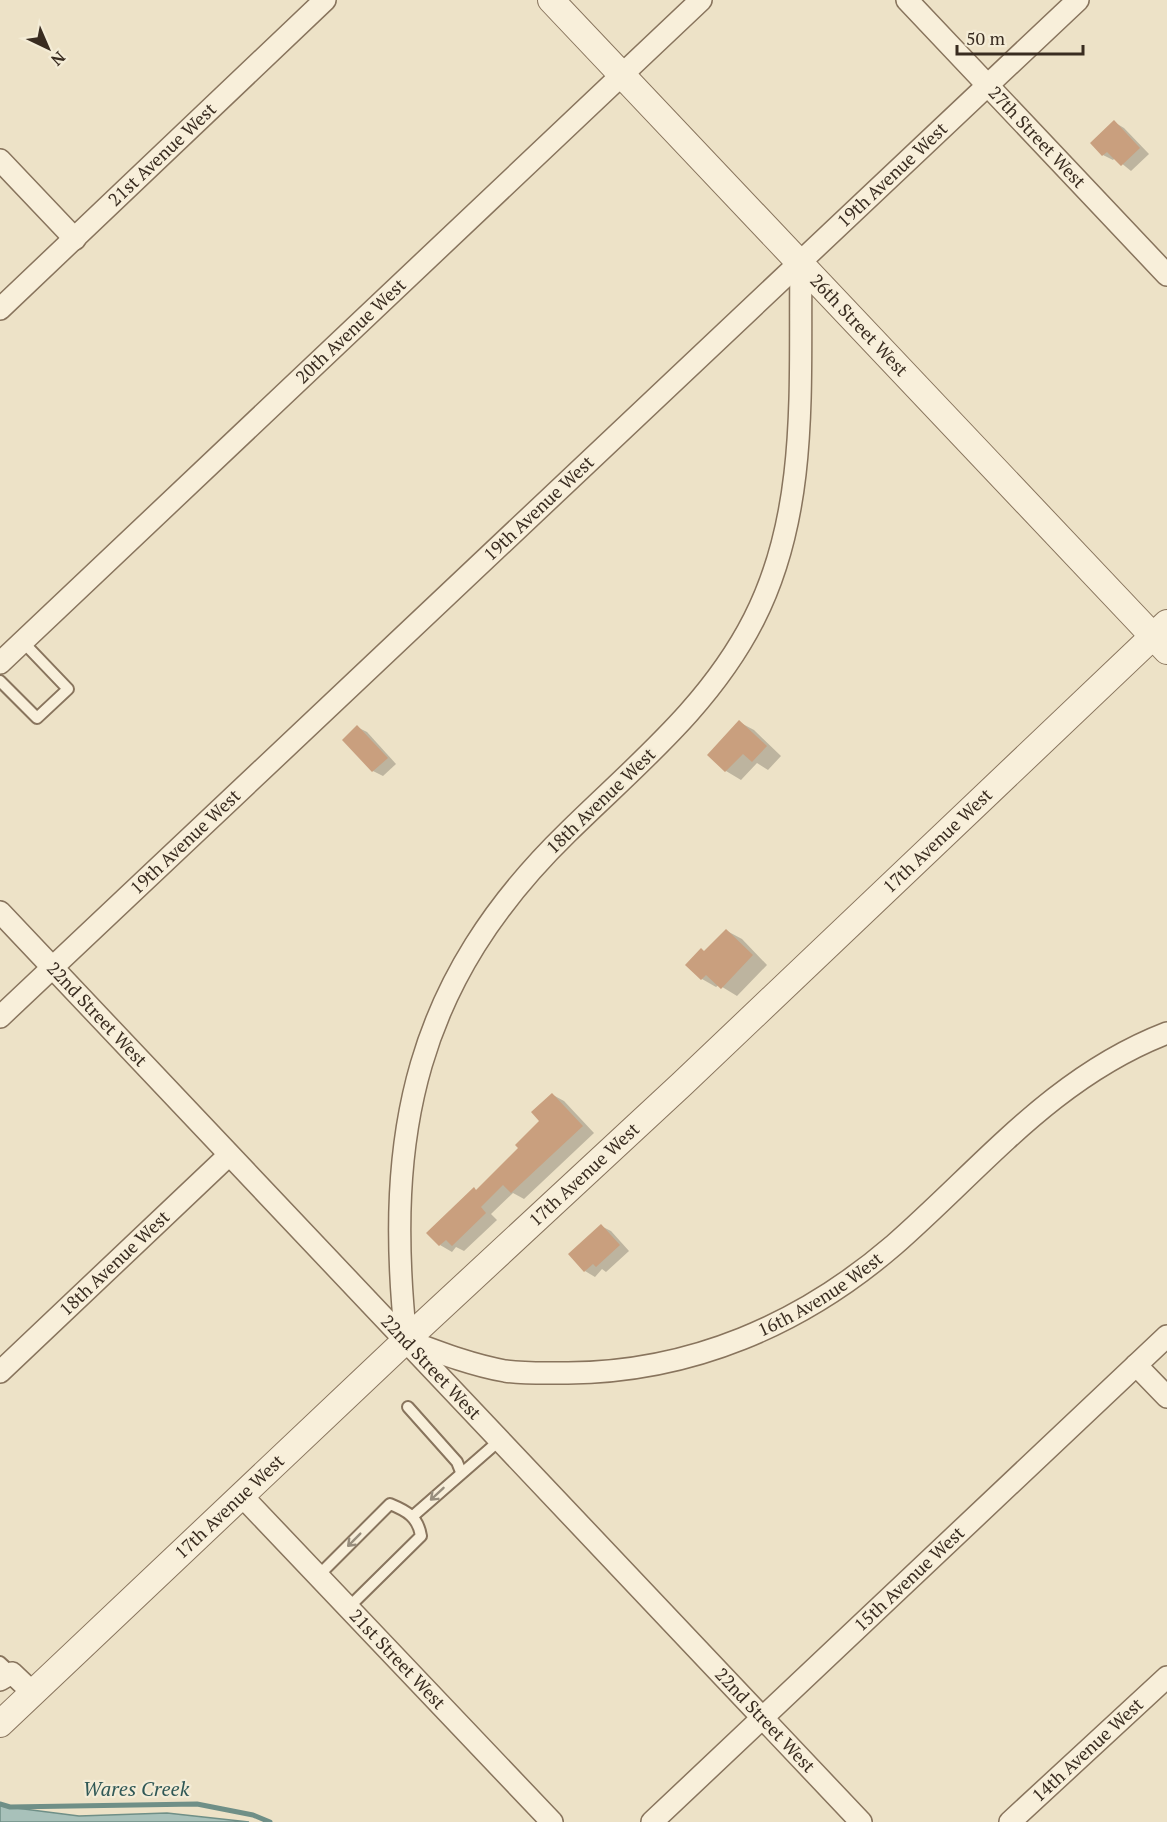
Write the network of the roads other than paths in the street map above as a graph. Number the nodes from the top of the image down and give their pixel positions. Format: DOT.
graph roads {
  1 [pos="325,0"];
  2 [pos="551,0"];
  3 [pos="701,0"];
  4 [pos="907,0"];
  5 [pos="1078,0"];
  6 [pos="621,76"];
  7 [pos="987,85"];
  8 [pos="0,160"];
  9 [pos="75,239"];
  10 [pos="801,263"];
  11 [pos="1167,275"];
  12 [pos="0,309"];
  13 [pos="1162,636"];
  14 [pos="23,642"];
  15 [pos="0,663"];
  16 [pos="0,681"];
  17 [pos="0,912"];
  18 [pos="52,967"];
  19 [pos="0,1017"];
  20 [pos="1167,1033"];
  21 [pos="230,1155"];
  22 [pos="1167,1336"];
  23 [pos="406,1340"];
  24 [pos="1136,1365"];
  25 [pos="0,1372"];
  26 [pos="1167,1397"];
  27 [pos="408,1407"];
  28 [pos="500,1440"];
  29 [pos="461,1472"];
  30 [pos="243,1497"];
  31 [pos="413,1516"];
  32 [pos="318,1576"];
  33 [pos="349,1607"];
  34 [pos="4,1672"];
  35 [pos="1167,1677"];
  36 [pos="32,1692"];
  37 [pos="762,1717"];
  38 [pos="0,1724"];
  39 [pos="552,1822"];
  40 [pos="652,1822"];
  41 [pos="861,1822"];
  42 [pos="1010,1822"];
  1 -- 9 [label="street, 21st Avenue West"];
  2 -- 6 [label="street, 26th Street West"];
  3 -- 6 [label="street, 20th Avenue West"];
  4 -- 7 [label="street, 27th Street West"];
  5 -- 7 [label="street, 19th Avenue West"];
  6 -- 10 [label="street, 26th Street West"];
  6 -- 14 [label="street, 20th Avenue West"];
  7 -- 10 [label="street, 19th Avenue West"];
  7 -- 11 [label="street, 27th Street West"];
  8 -- 9 [label="street"];
  9 -- 12 [label="street, 21st Avenue West"];
  10 -- 13 [label="street, 26th Street West"];
  10 -- 18 [label="street, 19th Avenue West"];
  10 -- 23 [label="street, 18th Avenue West"];
  13 -- 23 [label="street, 17th Avenue West"];
  14 -- 15 [label="street, 20th Avenue West"];
  14 -- 16 [label="lane"];
  17 -- 18 [label="street, 22nd Street West"];
  18 -- 19 [label="street, 19th Avenue West"];
  18 -- 21 [label="street, 22nd Street West"];
  20 -- 23 [label="street, 16th Avenue West"];
  21 -- 23 [label="street, 22nd Street West"];
  21 -- 25 [label="street, 18th Avenue West"];
  22 -- 24 [label="street, 15th Avenue West"];
  23 -- 28 [label="street, 22nd Street West"];
  23 -- 30 [label="street, 17th Avenue West"];
  24 -- 26 [label="street"];
  24 -- 37 [label="street, 15th Avenue West"];
  27 -- 29 [label="lane"];
  28 -- 29 [label="lane"];
  28 -- 37 [label="street, 22nd Street West"];
  29 -- 31 [label="lane, one-way"];
  30 -- 32 [label="street, 21st Street West"];
  30 -- 36 [label="street, 17th Avenue West"];
  31 -- 32 [label="lane, one-way"];
  31 -- 33 [label="lane"];
  32 -- 33 [label="street, 21st Street West"];
  33 -- 39 [label="street, 21st Street West"];
  34 -- 36 [label="street"];
  35 -- 42 [label="street, 14th Avenue West"];
  36 -- 38 [label="street, 17th Avenue West"];
  37 -- 40 [label="street, 15th Avenue West"];
  37 -- 41 [label="street, 22nd Street West"];
}
